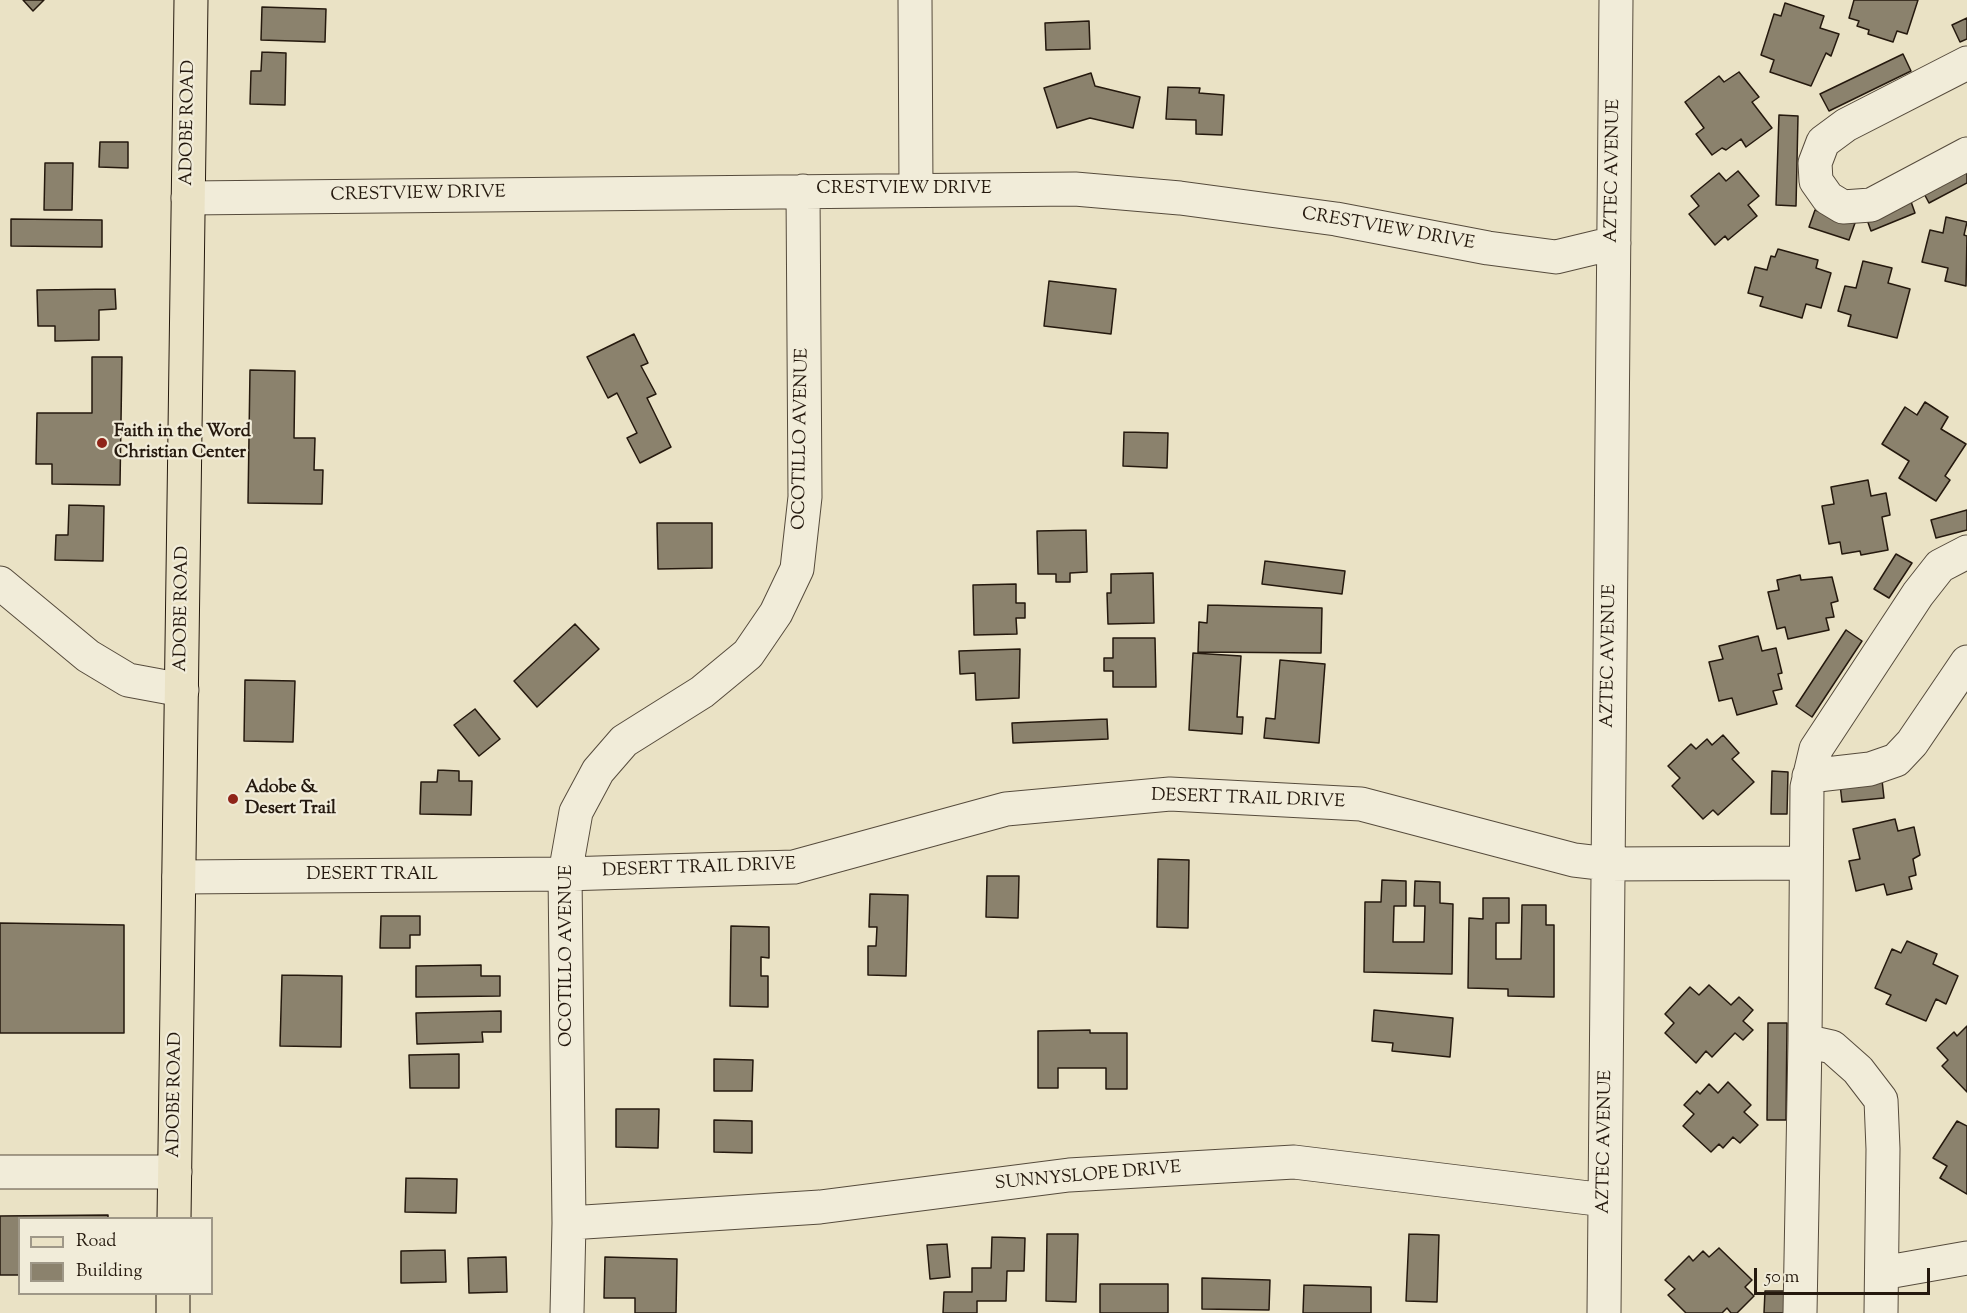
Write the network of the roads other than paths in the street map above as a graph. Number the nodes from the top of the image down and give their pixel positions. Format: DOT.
graph roads {
  1 [pos="191,0"];
  2 [pos="915,0"];
  3 [pos="1616,0"];
  4 [pos="1967,63"];
  5 [pos="1967,154"];
  6 [pos="916,189"];
  7 [pos="803,191"];
  8 [pos="188,198"];
  9 [pos="1614,243"];
  10 [pos="1967,552"];
  11 [pos="0,583"];
  12 [pos="1967,662"];
  13 [pos="182,690"];
  14 [pos="1809,776"];
  15 [pos="1805,863"];
  16 [pos="1608,864"];
  17 [pos="565,874"];
  18 [pos="179,877"];
  19 [pos="1805,1041"];
  20 [pos="0,1172"];
  21 [pos="175,1172"];
  22 [pos="1605,1200"];
  23 [pos="174,1217"];
  24 [pos="569,1223"];
  25 [pos="1967,1258"];
  26 [pos="1881,1273"];
  27 [pos="173,1295"];
  28 [pos="173,1313"];
  29 [pos="567,1313"];
  30 [pos="1604,1313"];
  31 [pos="1800,1313"];
  32 [pos="1881,1313"];
  1 -- 8 [label="main road, ADOBE ROAD"];
  2 -- 6 [label="street"];
  3 -- 9 [label="street, AZTEC AVENUE"];
  4 -- 5 [label="street"];
  6 -- 7 [label="street, CRESTVIEW DRIVE"];
  6 -- 9 [label="street, CRESTVIEW DRIVE"];
  7 -- 8 [label="street, CRESTVIEW DRIVE"];
  7 -- 17 [label="street, OCOTILLO AVENUE"];
  8 -- 13 [label="main road, ADOBE ROAD"];
  9 -- 16 [label="street, AZTEC AVENUE"];
  10 -- 14 [label="street"];
  11 -- 13 [label="street"];
  12 -- 14 [label="street"];
  13 -- 18 [label="main road, ADOBE ROAD"];
  14 -- 15 [label="street"];
  15 -- 16 [label="street, DESERT TRAIL DRIVE"];
  15 -- 19 [label="street"];
  16 -- 17 [label="street, DESERT TRAIL DRIVE"];
  16 -- 22 [label="street, AZTEC AVENUE"];
  17 -- 18 [label="street, DESERT TRAIL"];
  17 -- 24 [label="street, OCOTILLO AVENUE"];
  18 -- 21 [label="main road, ADOBE ROAD"];
  19 -- 26 [label="street"];
  19 -- 31 [label="street"];
  20 -- 21 [label="street"];
  21 -- 23 [label="main road, ADOBE ROAD"];
  22 -- 24 [label="street, SUNNYSLOPE DRIVE"];
  22 -- 30 [label="street, AZTEC AVENUE"];
  24 -- 29 [label="street, OCOTILLO AVENUE"];
  25 -- 26 [label="street"];
  26 -- 32 [label="street"];
  27 -- 28 [label="main road"];
}
